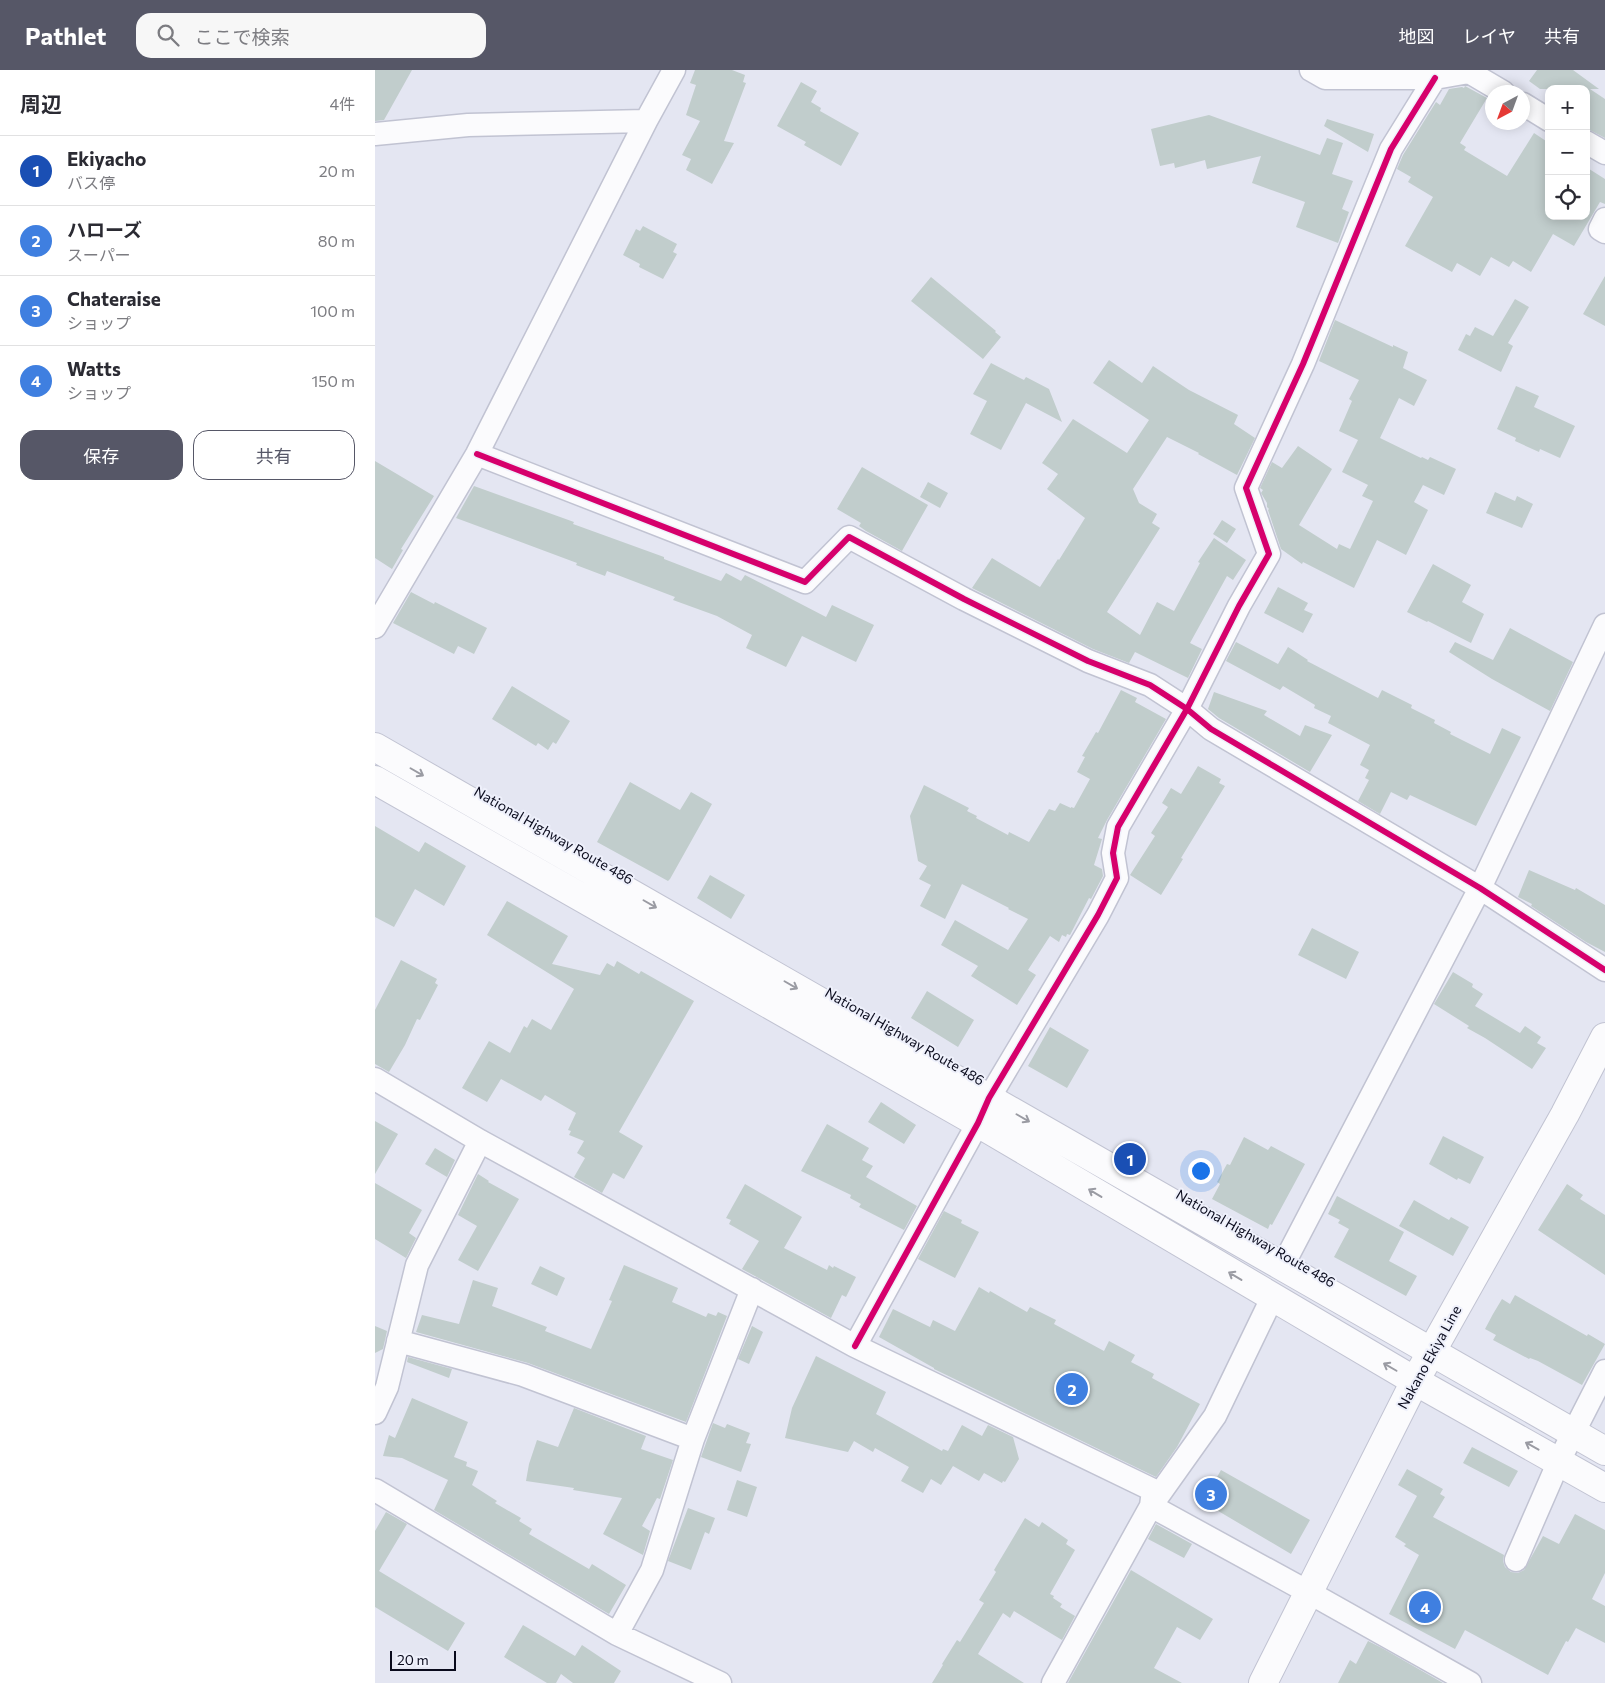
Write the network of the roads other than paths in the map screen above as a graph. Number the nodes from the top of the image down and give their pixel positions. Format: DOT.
graph roads {
  1 [pos="674,70"];
  2 [pos="1311,70"];
  3 [pos="1435,78"];
  4 [pos="1491,85"];
  5 [pos="1530,108"];
  6 [pos="1545,118"];
  7 [pos="646,121"];
  8 [pos="375,134"];
  9 [pos="1590,144"];
  10 [pos="1605,153"];
  11 [pos="1605,219"];
  12 [pos="1605,232"];
  13 [pos="477,454"];
  14 [pos="1605,625"];
  15 [pos="375,627"];
  16 [pos="1187,709"];
  17 [pos="375,747"];
  18 [pos="375,780"];
  19 [pos="1481,888"];
  20 [pos="1605,970"];
  21 [pos="1605,1037"];
  22 [pos="375,1079"];
  23 [pos="989,1098"];
  24 [pos="978,1123"];
  25 [pos="480,1141"];
  26 [pos="1282,1268"];
  27 [pos="752,1289"];
  28 [pos="1272,1298"];
  29 [pos="398,1341"];
  30 [pos="855,1346"];
  31 [pos="1432,1351"];
  32 [pos="1605,1371"];
  33 [pos="1415,1381"];
  34 [pos="375,1413"];
  35 [pos="1572,1432"];
  36 [pos="693,1439"];
  37 [pos="1605,1451"];
  38 [pos="1559,1461"];
  39 [pos="1605,1488"];
  40 [pos="375,1490"];
  41 [pos="1151,1506"];
  42 [pos="1517,1560"];
  43 [pos="1310,1593"];
  44 [pos="617,1634"];
  45 [pos="720,1683"];
  46 [pos="1053,1683"];
  47 [pos="1263,1683"];
  48 [pos="1470,1683"];
  1 -- 7 [label="street"];
  2 -- 3 [label="street"];
  3 -- 4 [label="street"];
  3 -- 16 [label="street"];
  5 -- 6 [label="street"];
  7 -- 8 [label="street"];
  7 -- 13 [label="street"];
  9 -- 10 [label="street"];
  11 -- 12 [label="street"];
  13 -- 15 [label="street"];
  13 -- 16 [label="street"];
  14 -- 19 [label="street"];
  16 -- 19 [label="street"];
  16 -- 23 [label="street"];
  17 -- 23 [label="main road, National Highway Route 486, one-way"];
  18 -- 24 [label="main road"];
  19 -- 20 [label="street"];
  19 -- 26 [label="street"];
  21 -- 31 [label="main road, Nakano Ekiya Line"];
  22 -- 25 [label="street"];
  23 -- 24 [label="street"];
  23 -- 26 [label="main road, National Highway Route 486, one-way"];
  28 -- 24 [label="main road, one-way"];
  24 -- 30 [label="street"];
  25 -- 27 [label="street"];
  25 -- 29 [label="street"];
  26 -- 31 [label="main road, National Highway Route 486"];
  27 -- 30 [label="street"];
  27 -- 36 [label="street"];
  33 -- 28 [label="main road, one-way"];
  28 -- 41 [label="street"];
  29 -- 34 [label="street"];
  29 -- 36 [label="street"];
  30 -- 41 [label="street"];
  31 -- 33 [label="main road, Nakano Ekiya Line"];
  31 -- 35 [label="main road, National Highway Route 486"];
  32 -- 35 [label="street"];
  38 -- 33 [label="main road, one-way"];
  33 -- 43 [label="main road, Nakano Ekiya Line"];
  35 -- 37 [label="main road, National Highway Route 486"];
  35 -- 38 [label="street"];
  36 -- 44 [label="street"];
  38 -- 39 [label="main road"];
  38 -- 42 [label="street"];
  40 -- 44 [label="street"];
  41 -- 43 [label="street"];
  41 -- 46 [label="street"];
  43 -- 47 [label="main road, Nakano Ekiya Line"];
  43 -- 48 [label="street"];
  44 -- 45 [label="street"];
}
